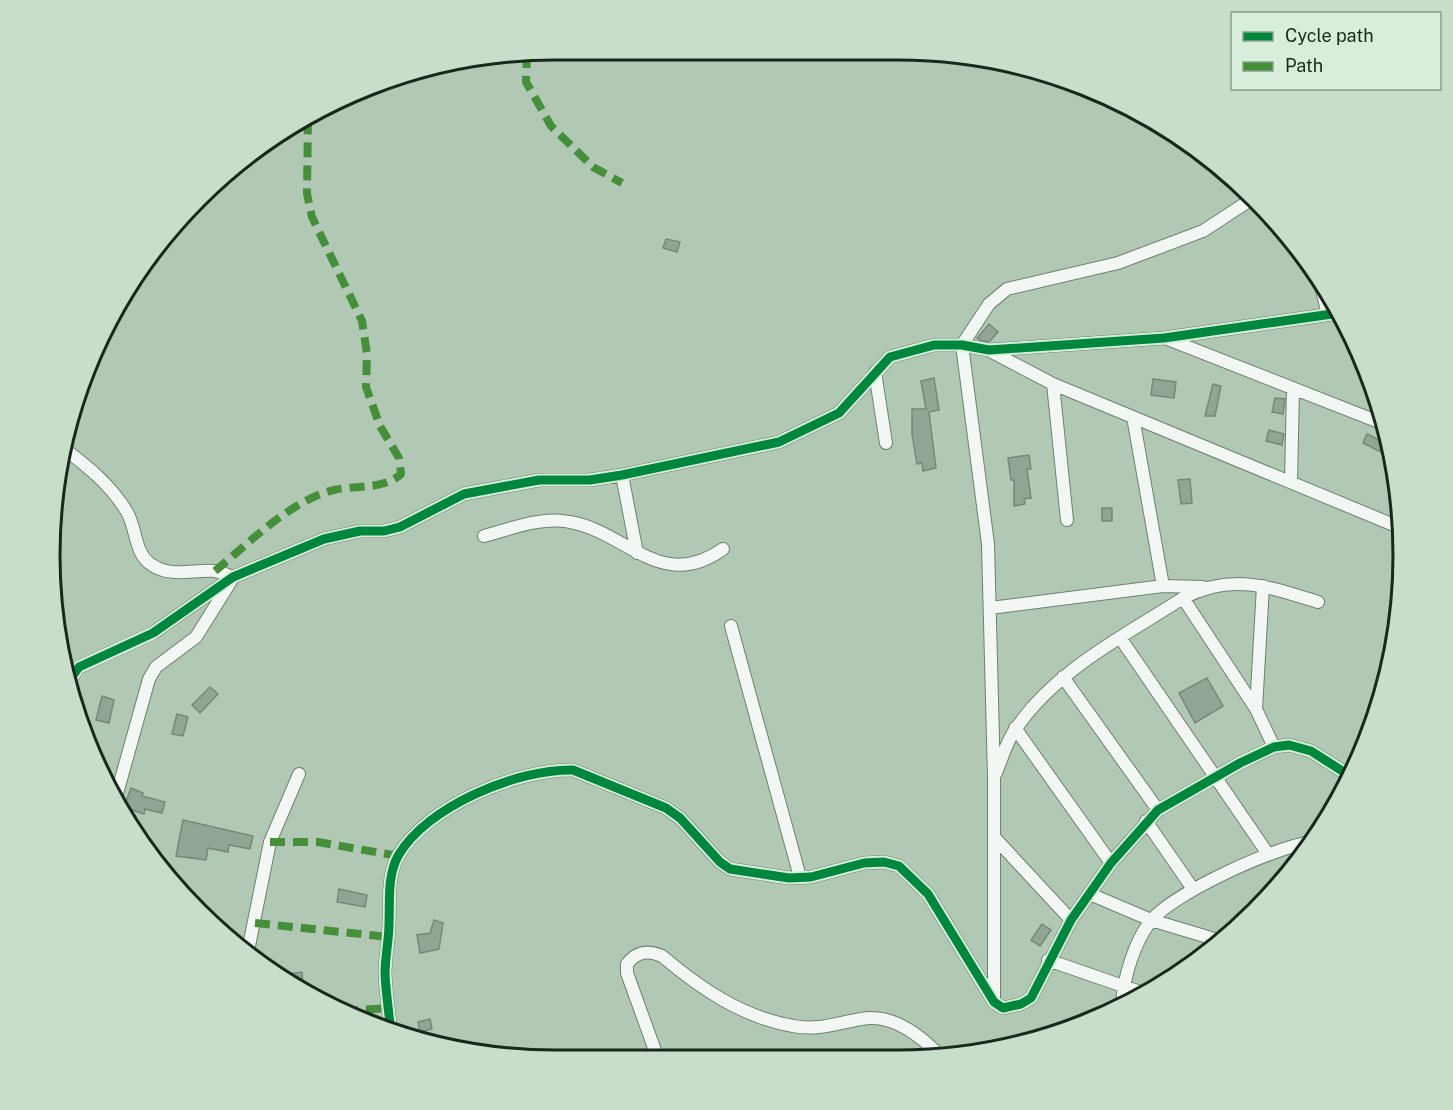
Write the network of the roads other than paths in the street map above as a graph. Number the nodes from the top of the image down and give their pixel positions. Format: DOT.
graph roads {
  1 [pos="1246,203"];
  2 [pos="1330,314"];
  3 [pos="1164,338"];
  4 [pos="962,345"];
  5 [pos="989,350"];
  6 [pos="875,372"];
  7 [pos="1053,384"];
  8 [pos="1293,388"];
  9 [pos="1133,417"];
  10 [pos="1374,420"];
  11 [pos="886,443"];
  12 [pos="71,454"];
  13 [pos="622,475"];
  14 [pos="1290,482"];
  15 [pos="1068,520"];
  16 [pos="1392,524"];
  17 [pos="484,537"];
  18 [pos="723,549"];
  19 [pos="637,553"];
  20 [pos="233,577"];
  21 [pos="1163,586"];
  22 [pos="1263,586"];
  23 [pos="1204,587"];
  24 [pos="1183,598"];
  25 [pos="1318,602"];
  26 [pos="990,608"];
  27 [pos="731,626"];
  28 [pos="1121,639"];
  29 [pos="75,673"];
  30 [pos="1063,677"];
  31 [pos="1256,709"];
  32 [pos="1016,728"];
  33 [pos="1274,747"];
  34 [pos="1343,772"];
  35 [pos="299,774"];
  36 [pos="994,777"];
  37 [pos="1215,778"];
  38 [pos="119,788"];
  39 [pos="1158,810"];
  40 [pos="1146,821"];
  41 [pos="994,837"];
  42 [pos="1298,846"];
  43 [pos="1268,854"];
  44 [pos="1111,863"];
  45 [pos="800,877"];
  46 [pos="1193,889"];
  47 [pos="1090,894"];
  48 [pos="1151,920"];
  49 [pos="1071,921"];
  50 [pos="1212,937"];
  51 [pos="249,944"];
  52 [pos="1048,960"];
  53 [pos="1123,987"];
  54 [pos="1134,990"];
  55 [pos="1122,996"];
  56 [pos="994,1002"];
  57 [pos="390,1022"];
  58 [pos="931,1049"];
  59 [pos="655,1050"];
  1 -- 4 [label="street"];
  2 -- 3 [label="street"];
  3 -- 5 [label="street"];
  3 -- 8 [label="street"];
  4 -- 5 [label="street"];
  4 -- 6 [label="street"];
  4 -- 26 [label="street"];
  5 -- 7 [label="street"];
  6 -- 11 [label="street"];
  6 -- 13 [label="street"];
  7 -- 9 [label="street"];
  7 -- 15 [label="street"];
  8 -- 10 [label="street"];
  8 -- 14 [label="street"];
  9 -- 14 [label="street"];
  9 -- 21 [label="street"];
  12 -- 20 [label="street"];
  13 -- 19 [label="street"];
  13 -- 20 [label="street"];
  14 -- 16 [label="street"];
  17 -- 19 [label="street"];
  18 -- 19 [label="street"];
  20 -- 29 [label="street"];
  20 -- 38 [label="street"];
  21 -- 23 [label="street"];
  21 -- 26 [label="street"];
  22 -- 23 [label="street"];
  22 -- 25 [label="street"];
  22 -- 31 [label="street"];
  23 -- 24 [label="street"];
  24 -- 28 [label="street"];
  24 -- 31 [label="street"];
  26 -- 36 [label="street"];
  27 -- 45 [label="street"];
  28 -- 30 [label="street"];
  28 -- 37 [label="street"];
  30 -- 32 [label="street"];
  30 -- 39 [label="street"];
  31 -- 33 [label="street"];
  32 -- 36 [label="street"];
  32 -- 44 [label="street"];
  33 -- 34 [label="street"];
  33 -- 37 [label="street"];
  35 -- 51 [label="street"];
  36 -- 41 [label="street"];
  37 -- 39 [label="street"];
  37 -- 43 [label="street"];
  39 -- 40 [label="street"];
  40 -- 44 [label="street"];
  40 -- 46 [label="street"];
  41 -- 49 [label="street"];
  41 -- 56 [label="street"];
  42 -- 43 [label="street"];
  43 -- 46 [label="street"];
  44 -- 47 [label="street"];
  45 -- 56 [label="street"];
  45 -- 57 [label="street"];
  46 -- 48 [label="street"];
  47 -- 48 [label="street"];
  47 -- 49 [label="street"];
  48 -- 50 [label="street"];
  48 -- 53 [label="street"];
  49 -- 52 [label="street"];
  52 -- 53 [label="street"];
  52 -- 56 [label="street"];
  53 -- 54 [label="street"];
  53 -- 55 [label="street"];
  58 -- 59 [label="street"];
}
